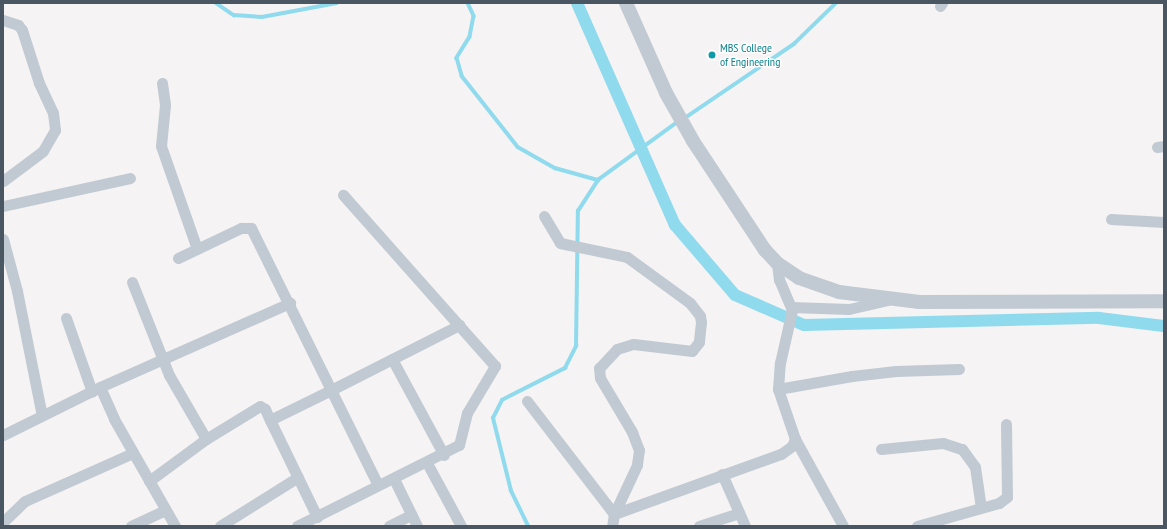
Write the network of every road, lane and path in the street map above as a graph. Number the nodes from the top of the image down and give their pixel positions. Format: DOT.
graph roads {
  1 [pos="626,3"];
  2 [pos="3,20"];
  3 [pos="162,84"];
  4 [pos="130,178"];
  5 [pos="3,181"];
  6 [pos="343,195"];
  7 [pos="3,206"];
  8 [pos="544,216"];
  9 [pos="1111,219"];
  10 [pos="1164,222"];
  11 [pos="3,239"];
  12 [pos="197,249"];
  13 [pos="178,258"];
  14 [pos="777,263"];
  15 [pos="132,282"];
  16 [pos="889,300"];
  17 [pos="1164,301"];
  18 [pos="290,303"];
  19 [pos="791,310"];
  20 [pos="66,318"];
  21 [pos="459,325"];
  22 [pos="392,359"];
  23 [pos="163,361"];
  24 [pos="959,369"];
  25 [pos="96,389"];
  26 [pos="778,389"];
  27 [pos="331,390"];
  28 [pos="528,401"];
  29 [pos="42,416"];
  30 [pos="270,420"];
  31 [pos="1006,424"];
  32 [pos="3,435"];
  33 [pos="206,439"];
  34 [pos="795,439"];
  35 [pos="881,450"];
  36 [pos="133,453"];
  37 [pos="444,455"];
  38 [pos="428,462"];
  39 [pos="722,474"];
  40 [pos="298,477"];
  41 [pos="394,479"];
  42 [pos="149,481"];
  43 [pos="378,485"];
  44 [pos="981,508"];
  45 [pos="166,510"];
  46 [pos="739,513"];
  47 [pos="614,514"];
  48 [pos="412,515"];
  49 [pos="317,516"];
  50 [pos="3,522"];
  51 [pos="131,526"];
  52 [pos="175,526"];
  53 [pos="220,526"];
  54 [pos="297,526"];
  55 [pos="389,526"];
  56 [pos="417,526"];
  57 [pos="461,526"];
  58 [pos="612,526"];
  59 [pos="699,526"];
  60 [pos="746,526"];
  61 [pos="843,526"];
  62 [pos="917,526"];
  1 -- 14 [label="street"];
  2 -- 5 [label="street"];
  3 -- 12 [label="street"];
  4 -- 7 [label="street"];
  6 -- 21 [label="street"];
  8 -- 47 [label="street"];
  9 -- 10 [label="street"];
  11 -- 29 [label="street"];
  12 -- 13 [label="street"];
  12 -- 18 [label="street"];
  14 -- 16 [label="street"];
  14 -- 19 [label="street"];
  15 -- 23 [label="street"];
  16 -- 17 [label="street"];
  16 -- 19 [label="street"];
  18 -- 23 [label="street"];
  18 -- 27 [label="street"];
  19 -- 26 [label="street"];
  20 -- 25 [label="street"];
  21 -- 22 [label="street"];
  21 -- 37 [label="street"];
  22 -- 27 [label="street"];
  22 -- 37 [label="street"];
  23 -- 25 [label="street"];
  23 -- 33 [label="street"];
  24 -- 26 [label="street"];
  25 -- 29 [label="street"];
  25 -- 36 [label="street"];
  26 -- 34 [label="street"];
  27 -- 30 [label="street"];
  27 -- 43 [label="street"];
  28 -- 47 [label="street"];
  29 -- 32 [label="street"];
  30 -- 33 [label="street"];
  30 -- 40 [label="street"];
  31 -- 44 [label="street"];
  33 -- 42 [label="street"];
  34 -- 39 [label="street"];
  34 -- 61 [label="street"];
  35 -- 44 [label="street"];
  36 -- 42 [label="street"];
  36 -- 50 [label="street"];
  37 -- 38 [label="street"];
  38 -- 41 [label="street"];
  38 -- 57 [label="street"];
  39 -- 46 [label="street"];
  39 -- 47 [label="street"];
  40 -- 49 [label="street"];
  40 -- 53 [label="street"];
  41 -- 43 [label="street"];
  41 -- 48 [label="street"];
  42 -- 45 [label="street"];
  43 -- 49 [label="street"];
  44 -- 62 [label="street"];
  45 -- 51 [label="street"];
  45 -- 52 [label="street"];
  46 -- 59 [label="street"];
  46 -- 60 [label="street"];
  47 -- 58 [label="street"];
  48 -- 55 [label="street"];
  48 -- 56 [label="street"];
  49 -- 54 [label="street"];
}
